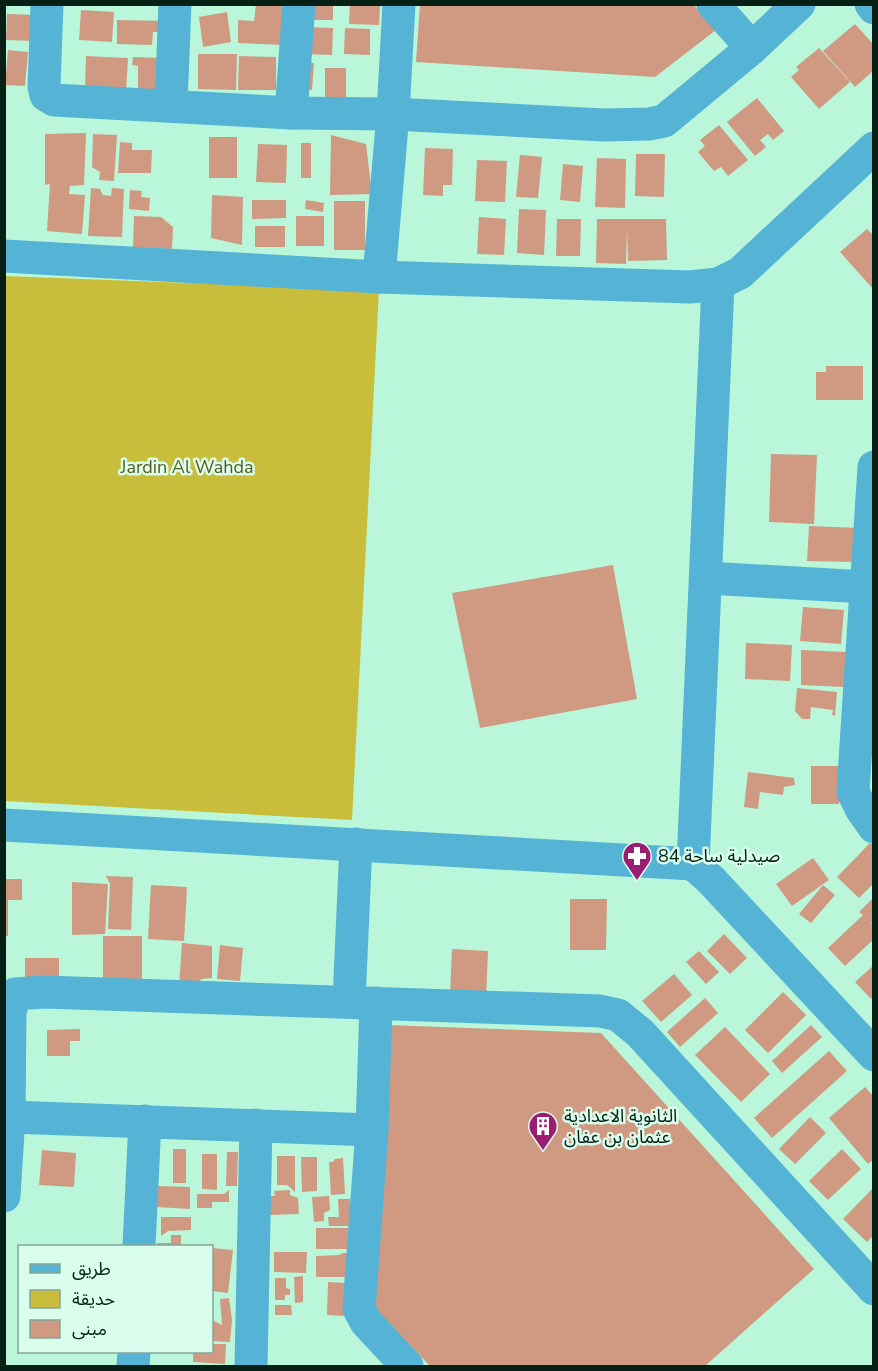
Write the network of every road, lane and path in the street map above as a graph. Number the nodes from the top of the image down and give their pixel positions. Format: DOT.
graph roads {
  1 [pos="47,4"];
  2 [pos="175,4"];
  3 [pos="299,4"];
  4 [pos="399,4"];
  5 [pos="713,4"];
  6 [pos="799,4"];
  7 [pos="752,48"];
  8 [pos="171,105"];
  9 [pos="291,113"];
  10 [pos="393,114"];
  11 [pos="873,148"];
  12 [pos="4,256"];
  13 [pos="379,277"];
  14 [pos="718,284"];
  15 [pos="873,467"];
  16 [pos="707,578"];
  17 [pos="866,587"];
  18 [pos="4,825"];
  19 [pos="873,827"];
  20 [pos="356,844"];
  21 [pos="693,864"];
  22 [pos="363,1002"];
  23 [pos="873,1055"];
  24 [pos="9,1117"];
  25 [pos="145,1121"];
  26 [pos="256,1125"];
  27 [pos="372,1130"];
  28 [pos="4,1196"];
  29 [pos="139,1245"];
  30 [pos="873,1289"];
  31 [pos="250,1366"];
  32 [pos="407,1366"];
  1 -- 8 [label="street"];
  2 -- 8 [label="street"];
  3 -- 9 [label="street"];
  4 -- 10 [label="street"];
  5 -- 7 [label="street"];
  6 -- 7 [label="street"];
  7 -- 10 [label="street"];
  8 -- 9 [label="street"];
  9 -- 10 [label="street"];
  10 -- 13 [label="street"];
  11 -- 14 [label="street"];
  12 -- 13 [label="street"];
  13 -- 14 [label="street"];
  14 -- 16 [label="street"];
  15 -- 17 [label="street"];
  16 -- 17 [label="street"];
  16 -- 21 [label="street"];
  17 -- 19 [label="street"];
  18 -- 20 [label="street"];
  20 -- 21 [label="street"];
  20 -- 22 [label="street"];
  21 -- 23 [label="street"];
  22 -- 24 [label="street"];
  22 -- 27 [label="street"];
  22 -- 30 [label="street"];
  24 -- 25 [label="street"];
  24 -- 28 [label="street"];
  25 -- 26 [label="street"];
  25 -- 29 [label="street"];
  26 -- 27 [label="street"];
  26 -- 31 [label="street"];
  27 -- 32 [label="street"];
}
